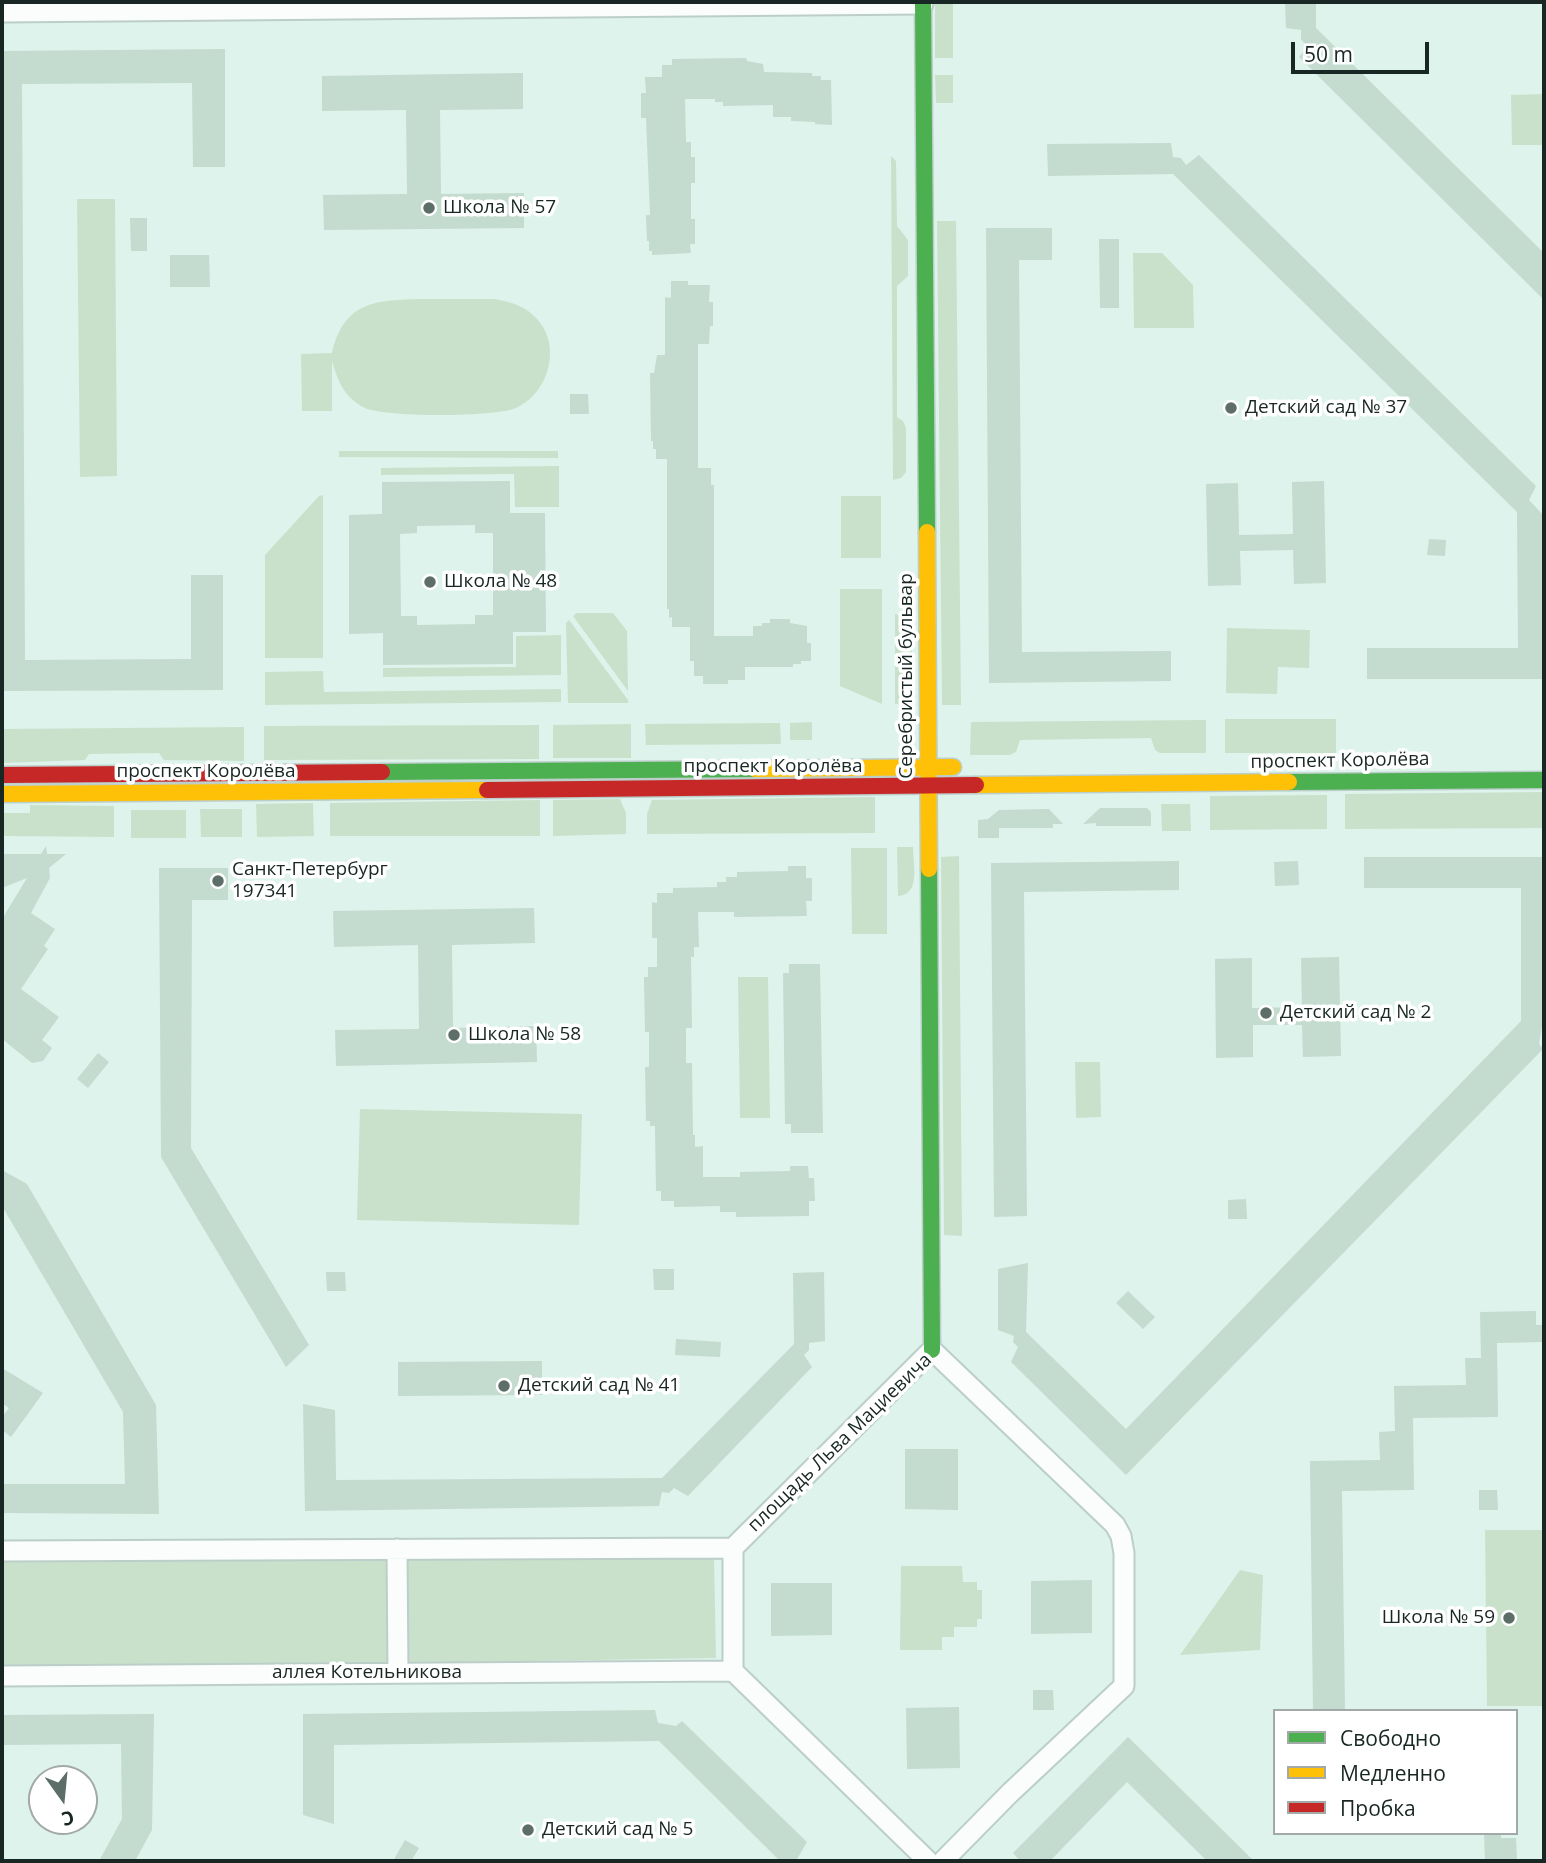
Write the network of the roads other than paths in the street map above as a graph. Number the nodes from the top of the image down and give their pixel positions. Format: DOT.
graph roads {
  1 [pos="923,3"];
  2 [pos="627,4"];
  3 [pos="340,5"];
  4 [pos="2,12"];
  5 [pos="965,766"];
  6 [pos="928,767"];
  7 [pos="2,775"];
  8 [pos="1544,780"];
  9 [pos="928,786"];
  10 [pos="2,794"];
  11 [pos="932,1350"];
  12 [pos="733,1548"];
  13 [pos="397,1549"];
  14 [pos="2,1552"];
  15 [pos="733,1671"];
  16 [pos="398,1673"];
  17 [pos="2,1676"];
  18 [pos="928,1861"];
  19 [pos="943,1861"];
  1 -- 2 [label="street"];
  1 -- 6 [label="street, Серебристый бульвар"];
  2 -- 3 [label="street"];
  3 -- 4 [label="street"];
  5 -- 6 [label="street, проспект Королёва"];
  6 -- 7 [label="street, проспект Королёва"];
  6 -- 9 [label="street, Серебристый бульвар"];
  8 -- 9 [label="street, проспект Королёва"];
  9 -- 10 [label="street, проспект Королёва"];
  9 -- 11 [label="street, Серебристый бульвар"];
  11 -- 12 [label="street, площадь Льва Мациевича"];
  11 -- 19 [label="street, площадь Льва Мациевича"];
  12 -- 13 [label="street"];
  12 -- 15 [label="street, площадь Льва Мациевича"];
  13 -- 14 [label="street"];
  13 -- 16 [label="street"];
  15 -- 16 [label="street, аллея Котельникова"];
  15 -- 18 [label="street"];
  16 -- 17 [label="street, аллея Котельникова"];
}
